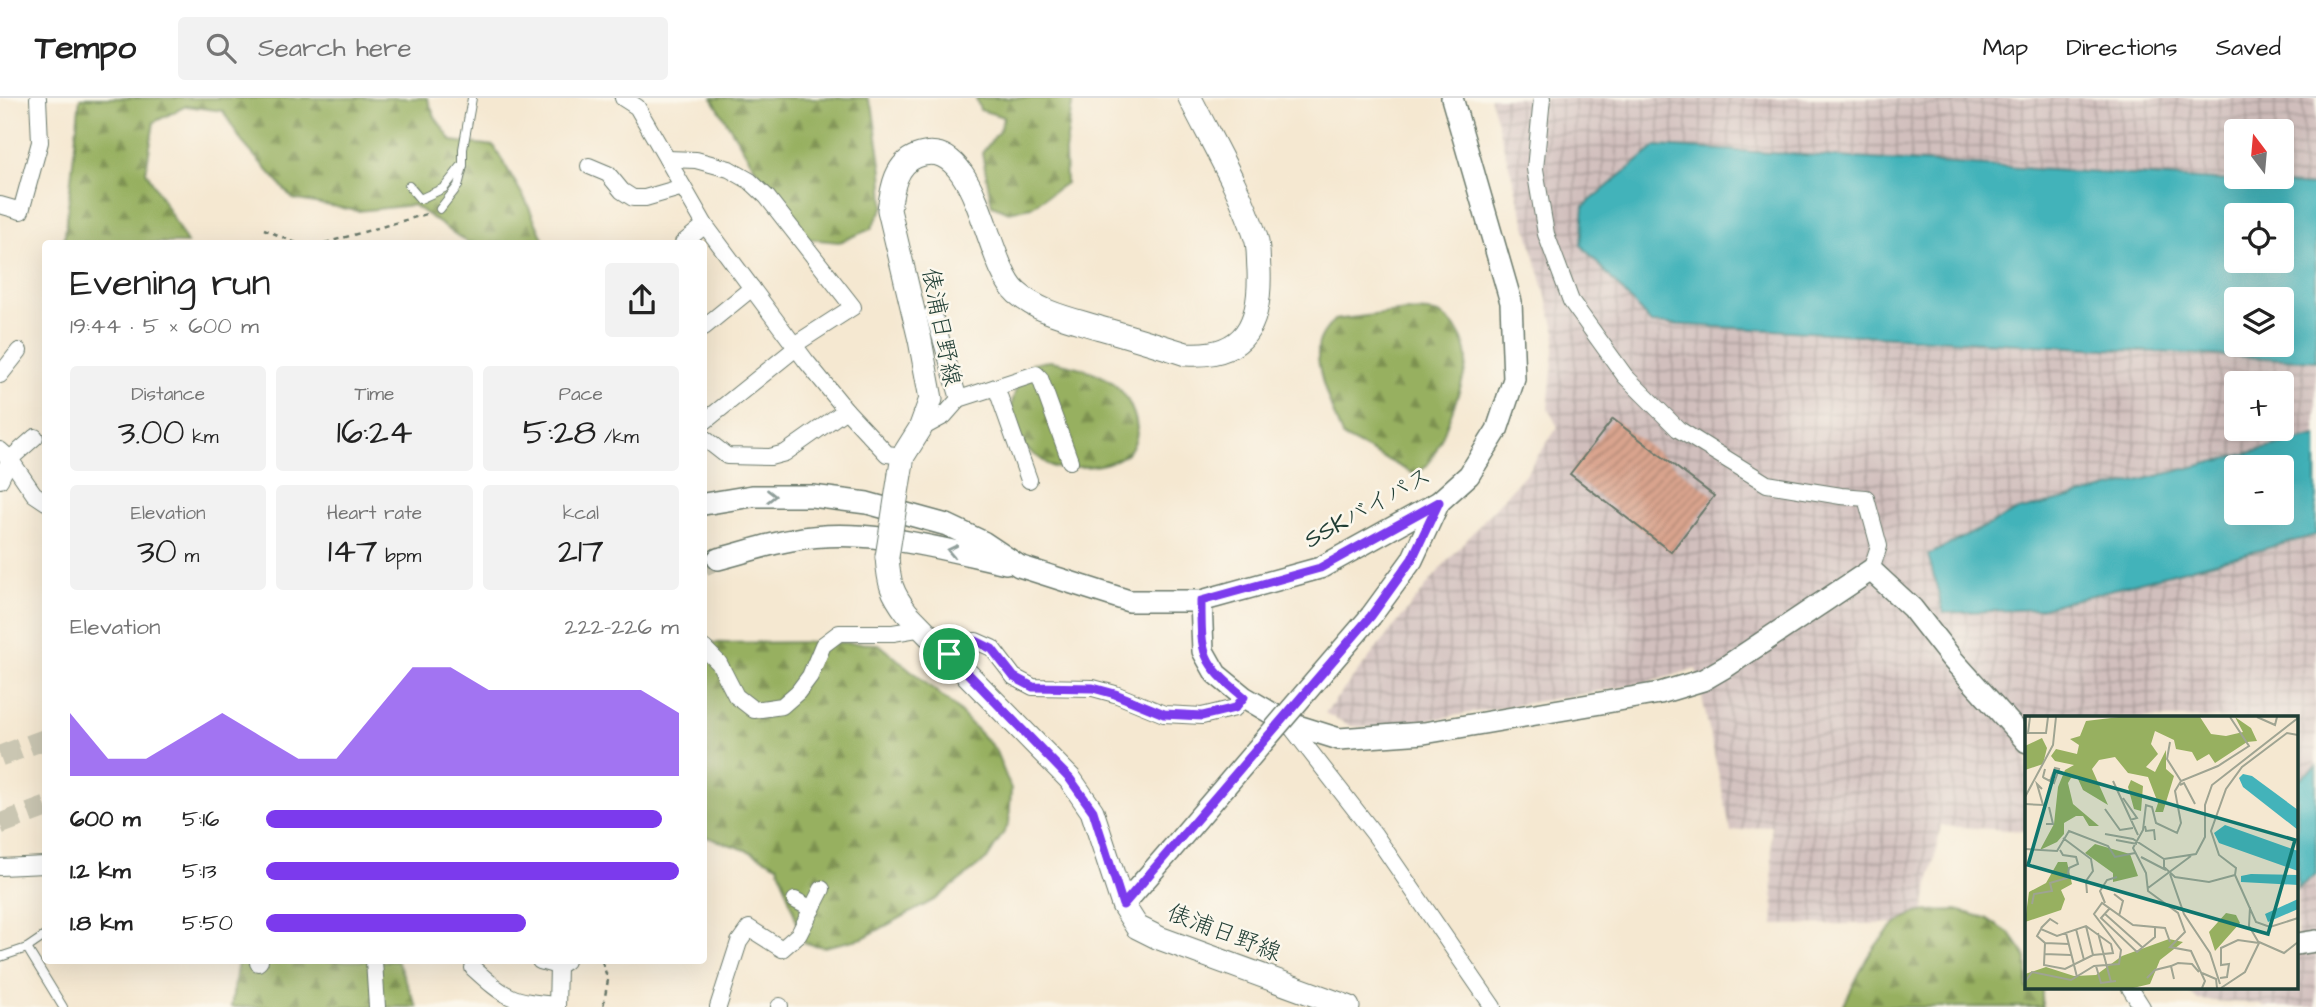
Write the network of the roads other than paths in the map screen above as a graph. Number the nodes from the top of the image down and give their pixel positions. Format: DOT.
graph roads {
  1 [pos="38,98"];
  2 [pos="472,98"];
  3 [pos="623,98"];
  4 [pos="1189,98"];
  5 [pos="1452,98"];
  6 [pos="1542,98"];
  7 [pos="667,159"];
  8 [pos="463,164"];
  9 [pos="589,166"];
  10 [pos="409,186"];
  11 [pos="683,187"];
  12 [pos="0,205"];
  13 [pos="440,209"];
  14 [pos="705,225"];
  15 [pos="687,240"];
  16 [pos="752,288"];
  17 [pos="933,312"];
  18 [pos="707,325"];
  19 [pos="795,347"];
  20 [pos="19,351"];
  21 [pos="0,374"];
  22 [pos="996,387"];
  23 [pos="959,399"];
  24 [pos="846,410"];
  25 [pos="707,420"];
  26 [pos="920,429"];
  27 [pos="35,436"];
  28 [pos="707,440"];
  29 [pos="5,455"];
  30 [pos="1070,461"];
  31 [pos="902,465"];
  32 [pos="0,480"];
  33 [pos="1029,480"];
  34 [pos="42,500"];
  35 [pos="1439,502"];
  36 [pos="707,503"];
  37 [pos="718,559"];
  38 [pos="1019,566"];
  39 [pos="1871,570"];
  40 [pos="1201,601"];
  41 [pos="923,628"];
  42 [pos="707,651"];
  43 [pos="949,654"];
  44 [pos="1244,697"];
  45 [pos="1288,723"];
  46 [pos="2025,740"];
  47 [pos="42,865"];
  48 [pos="0,867"];
  49 [pos="822,889"];
  50 [pos="795,900"];
  51 [pos="1123,905"];
  52 [pos="812,909"];
  53 [pos="42,938"];
  54 [pos="2316,941"];
  55 [pos="2298,944"];
  56 [pos="27,948"];
  57 [pos="0,957"];
  58 [pos="374,964"];
  59 [pos="562,964"];
  60 [pos="473,968"];
  61 [pos="2131,990"];
  62 [pos="557,1006"];
  63 [pos="64,1007"];
  64 [pos="377,1007"];
  65 [pos="718,1007"];
  66 [pos="1348,1007"];
  67 [pos="1493,1007"];
  68 [pos="2142,1007"];
  1 -- 12 [label="street"];
  2 -- 8 [label="lane"];
  3 -- 7 [label="street"];
  4 -- 26 [label="main road, 俵浦日野線"];
  5 -- 35 [label="street, SSKバイパス"];
  6 -- 39 [label="street"];
  7 -- 11 [label="street"];
  7 -- 19 [label="street"];
  8 -- 10 [label="lane"];
  8 -- 13 [label="lane"];
  9 -- 11 [label="street"];
  11 -- 14 [label="street"];
  14 -- 15 [label="street"];
  14 -- 16 [label="street"];
  16 -- 18 [label="street"];
  16 -- 19 [label="street"];
  17 -- 23 [label="street"];
  19 -- 24 [label="street"];
  19 -- 25 [label="street"];
  20 -- 21 [label="street"];
  22 -- 23 [label="street"];
  22 -- 30 [label="street"];
  22 -- 33 [label="street"];
  23 -- 26 [label="street"];
  24 -- 28 [label="street"];
  24 -- 31 [label="street"];
  26 -- 31 [label="main road, 俵浦日野線"];
  27 -- 29 [label="street"];
  29 -- 32 [label="street"];
  29 -- 34 [label="street"];
  31 -- 41 [label="main road, 俵浦日野線, bridge"];
  35 -- 40 [label="street, SSKバイパス"];
  35 -- 51 [label="street, bridge"];
  36 -- 38 [label="street, SSKバイパス, one-way"];
  38 -- 37 [label="street, one-way"];
  38 -- 40 [label="street, SSKバイパス"];
  39 -- 45 [label="street"];
  39 -- 46 [label="street"];
  40 -- 44 [label="street"];
  41 -- 42 [label="street"];
  41 -- 43 [label="main road, 俵浦日野線"];
  43 -- 44 [label="street"];
  43 -- 51 [label="main road, 俵浦日野線"];
  44 -- 45 [label="street"];
  45 -- 67 [label="street"];
  47 -- 48 [label="street"];
  49 -- 52 [label="street"];
  50 -- 52 [label="street"];
  51 -- 66 [label="main road, 俵浦日野線"];
  52 -- 65 [label="street"];
  53 -- 56 [label="lane"];
  54 -- 55 [label="street"];
  56 -- 57 [label="lane"];
  56 -- 63 [label="lane"];
  58 -- 64 [label="street"];
  59 -- 62 [label="street"];
  60 -- 62 [label="street"];
  61 -- 68 [label="street"];
}
